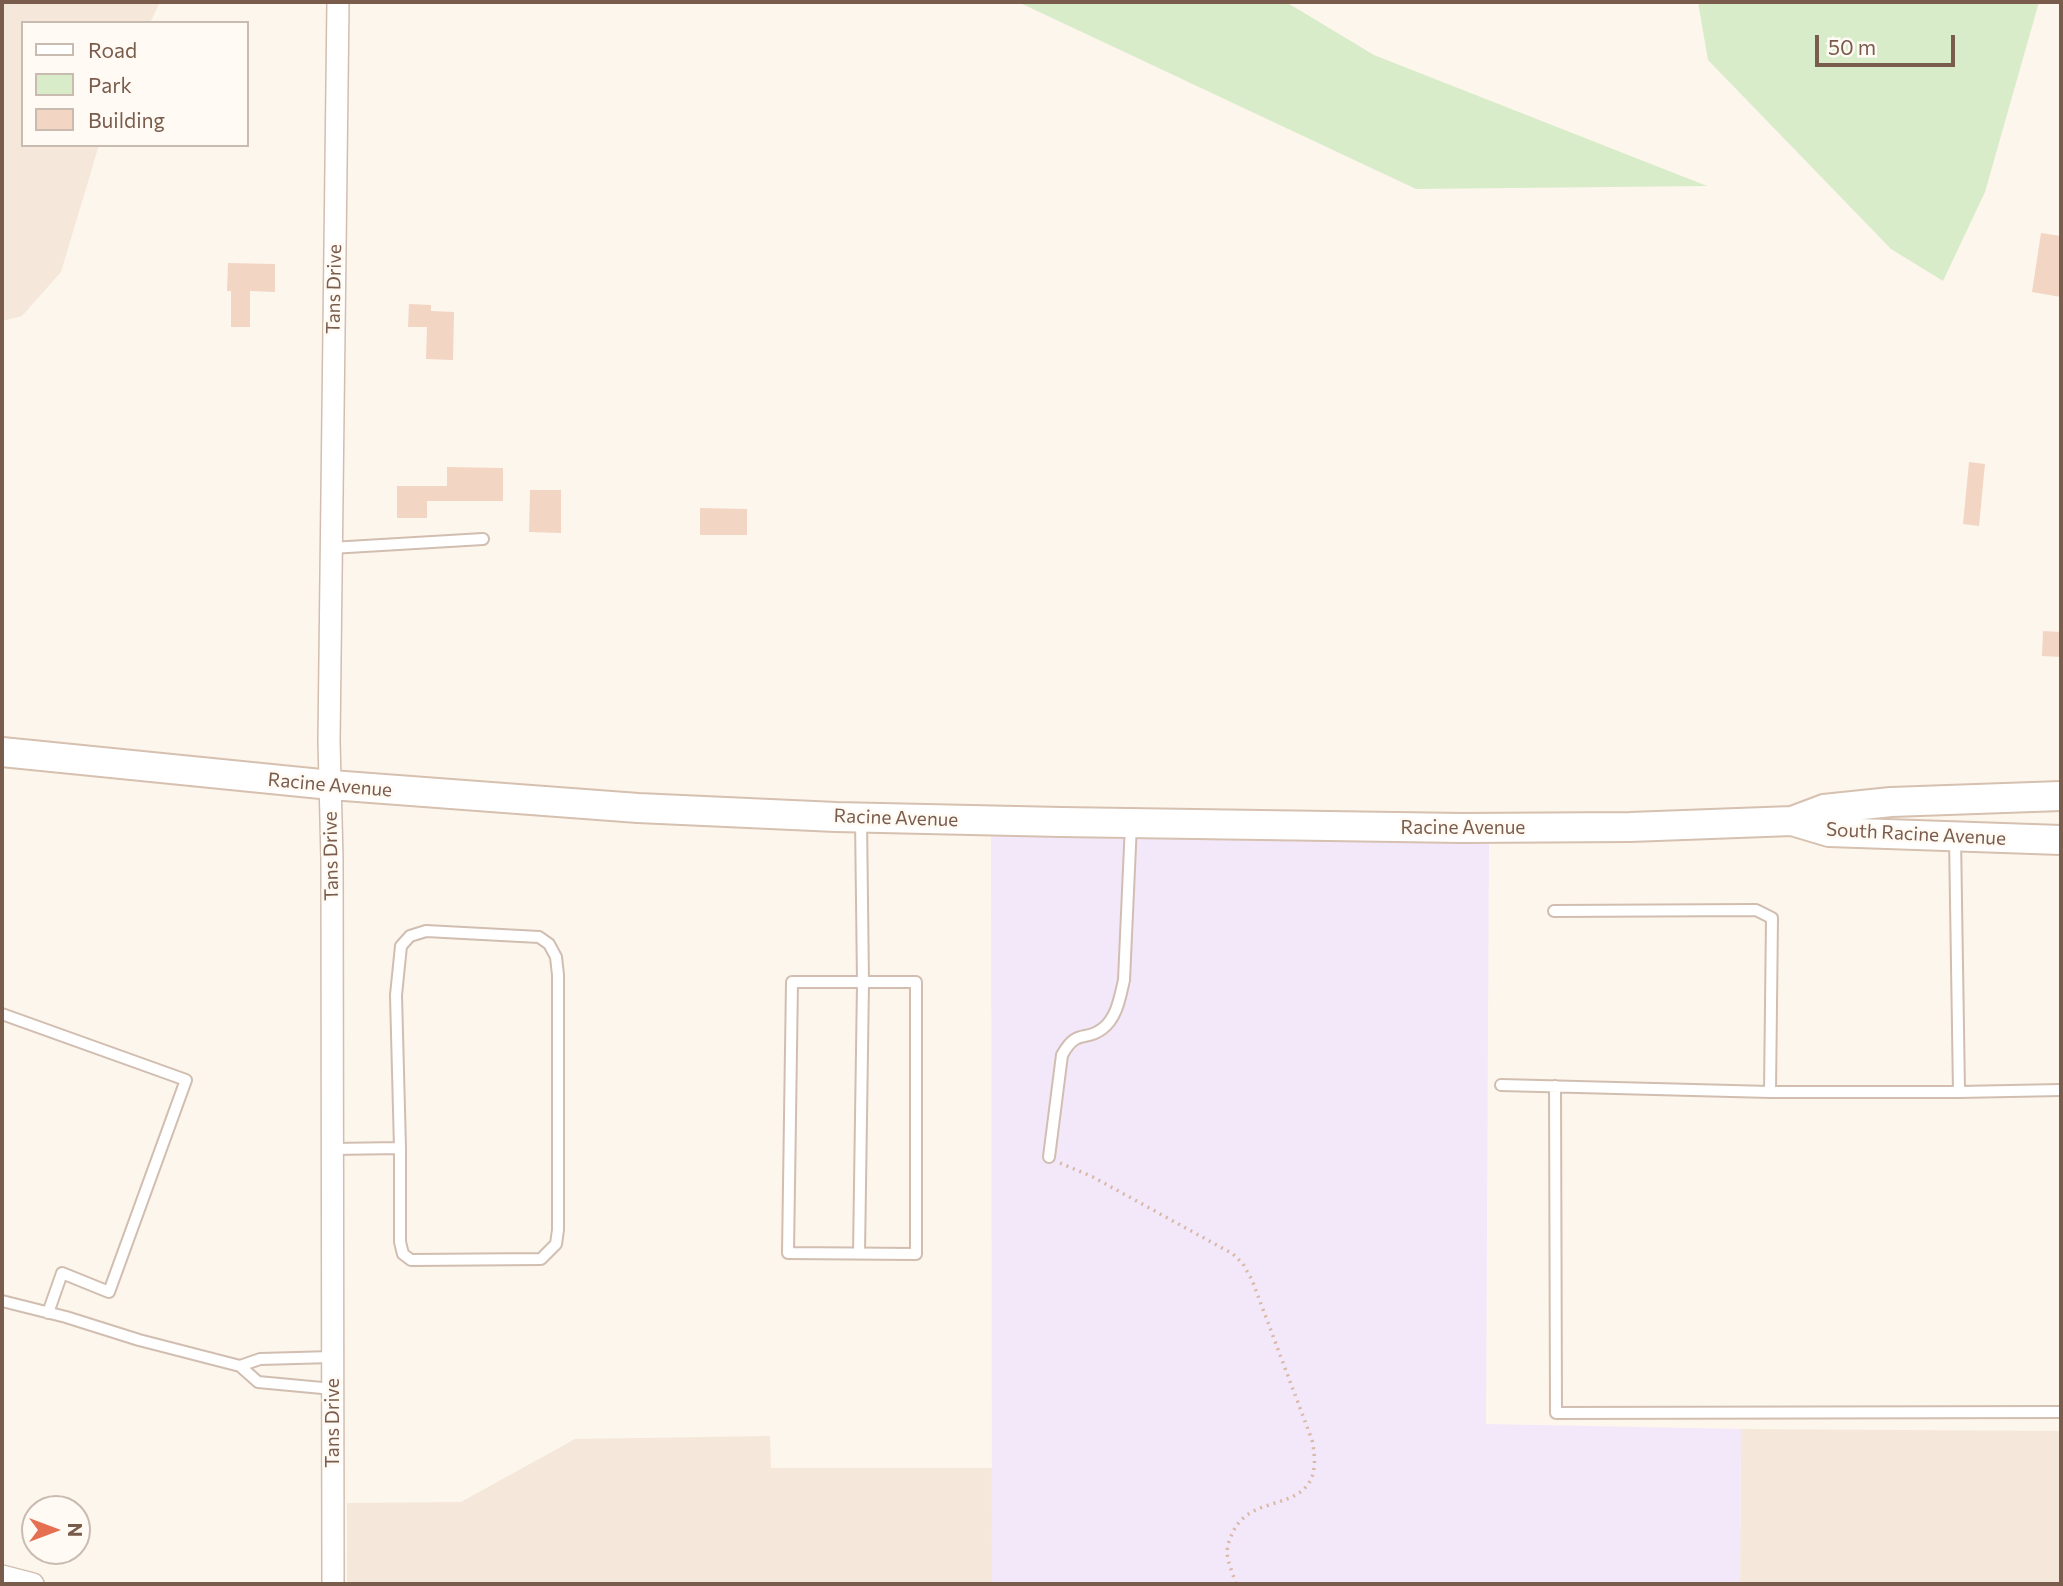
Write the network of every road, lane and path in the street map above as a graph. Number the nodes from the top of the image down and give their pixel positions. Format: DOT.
graph roads {
  1 [pos="338,2"];
  2 [pos="483,539"];
  3 [pos="331,548"];
  4 [pos="2,752"];
  5 [pos="331,785"];
  6 [pos="2061,796"];
  7 [pos="861,818"];
  8 [pos="1792,821"];
  9 [pos="1131,824"];
  10 [pos="1955,836"];
  11 [pos="2061,840"];
  12 [pos="1554,911"];
  13 [pos="863,983"];
  14 [pos="2,1014"];
  15 [pos="1501,1084"];
  16 [pos="1555,1086"];
  17 [pos="2061,1090"];
  18 [pos="1770,1092"];
  19 [pos="1959,1092"];
  20 [pos="400,1148"];
  21 [pos="332,1149"];
  22 [pos="1049,1157"];
  23 [pos="859,1253"];
  24 [pos="2,1301"];
  25 [pos="48,1313"];
  26 [pos="332,1357"];
  27 [pos="240,1366"];
  28 [pos="332,1389"];
  29 [pos="2061,1412"];
  30 [pos="2,1576"];
  31 [pos="33,1584"];
  32 [pos="333,1584"];
  33 [pos="1236,1584"];
  1 -- 3 [label="street, Tans Drive"];
  2 -- 3 [label="lane"];
  3 -- 5 [label="street, Tans Drive"];
  4 -- 5 [label="main road, Racine Avenue"];
  5 -- 7 [label="main road, Racine Avenue"];
  5 -- 21 [label="street, Tans Drive"];
  6 -- 8 [label="main road, South Racine Avenue"];
  7 -- 9 [label="main road, Racine Avenue"];
  7 -- 13 [label="lane"];
  8 -- 9 [label="main road, Racine Avenue"];
  8 -- 10 [label="main road, South Racine Avenue"];
  9 -- 22 [label="lane"];
  10 -- 11 [label="main road, South Racine Avenue"];
  10 -- 19 [label="lane"];
  12 -- 18 [label="lane"];
  13 -- 23 [label="lane"];
  13 -- 23 [label="lane"];
  13 -- 23 [label="lane"];
  14 -- 25 [label="lane"];
  15 -- 16 [label="lane"];
  16 -- 18 [label="lane"];
  16 -- 29 [label="lane"];
  17 -- 19 [label="lane"];
  18 -- 19 [label="lane"];
  20 -- 20 [label="lane"];
  20 -- 21 [label="lane"];
  21 -- 26 [label="street, Tans Drive"];
  22 -- 33 [label="path"];
  24 -- 25 [label="lane"];
  25 -- 27 [label="lane"];
  26 -- 27 [label="lane"];
  26 -- 28 [label="street, Tans Drive"];
  27 -- 28 [label="lane"];
  28 -- 32 [label="street, Tans Drive"];
  30 -- 31 [label="street"];
}
